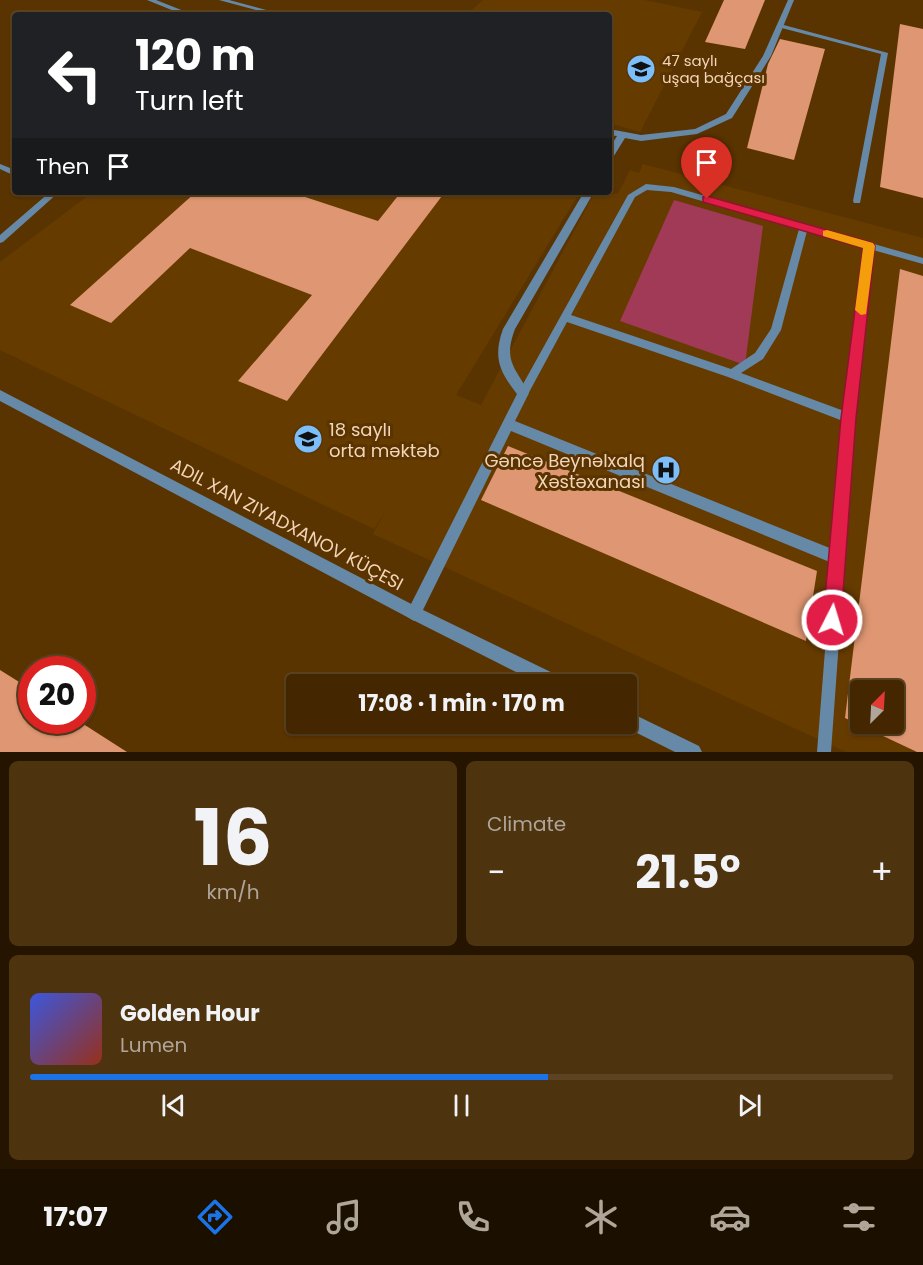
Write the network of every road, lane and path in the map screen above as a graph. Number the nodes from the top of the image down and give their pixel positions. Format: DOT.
graph roads {
  1 [pos="150,0"];
  2 [pos="222,0"];
  3 [pos="791,0"];
  4 [pos="178,12"];
  5 [pos="270,12"];
  6 [pos="780,26"];
  7 [pos="612,133"];
  8 [pos="621,136"];
  9 [pos="612,152"];
  10 [pos="52,195"];
  11 [pos="587,195"];
  12 [pos="856,201"];
  13 [pos="804,227"];
  14 [pos="0,240"];
  15 [pos="869,246"];
  16 [pos="923,261"];
  17 [pos="565,317"];
  18 [pos="732,374"];
  19 [pos="523,393"];
  20 [pos="0,395"];
  21 [pos="849,418"];
  22 [pos="508,424"];
  23 [pos="837,558"];
  24 [pos="414,613"];
  25 [pos="537,674"];
  26 [pos="637,724"];
  27 [pos="693,752"];
  28 [pos="824,752"];
  1 -- 4 [label="street"];
  2 -- 5 [label="lane"];
  3 -- 6 [label="street"];
  6 -- 8 [label="street"];
  6 -- 12 [label="lane"];
  7 -- 8 [label="street"];
  8 -- 9 [label="street"];
  10 -- 14 [label="lane"];
  11 -- 19 [label="street"];
  13 -- 15 [label="lane"];
  13 -- 17 [label="lane"];
  13 -- 18 [label="lane"];
  15 -- 16 [label="lane"];
  15 -- 21 [label="lane"];
  17 -- 18 [label="lane"];
  17 -- 19 [label="lane"];
  18 -- 21 [label="lane"];
  19 -- 22 [label="street"];
  20 -- 24 [label="street, ADIL XAN ZIYADXANOV KÜÇESI"];
  21 -- 23 [label="lane"];
  22 -- 23 [label="street"];
  22 -- 24 [label="street"];
  23 -- 28 [label="lane"];
  24 -- 25 [label="street, ADIL XAN ZIYADXANOV KÜÇESI"];
  26 -- 27 [label="street"];
}
